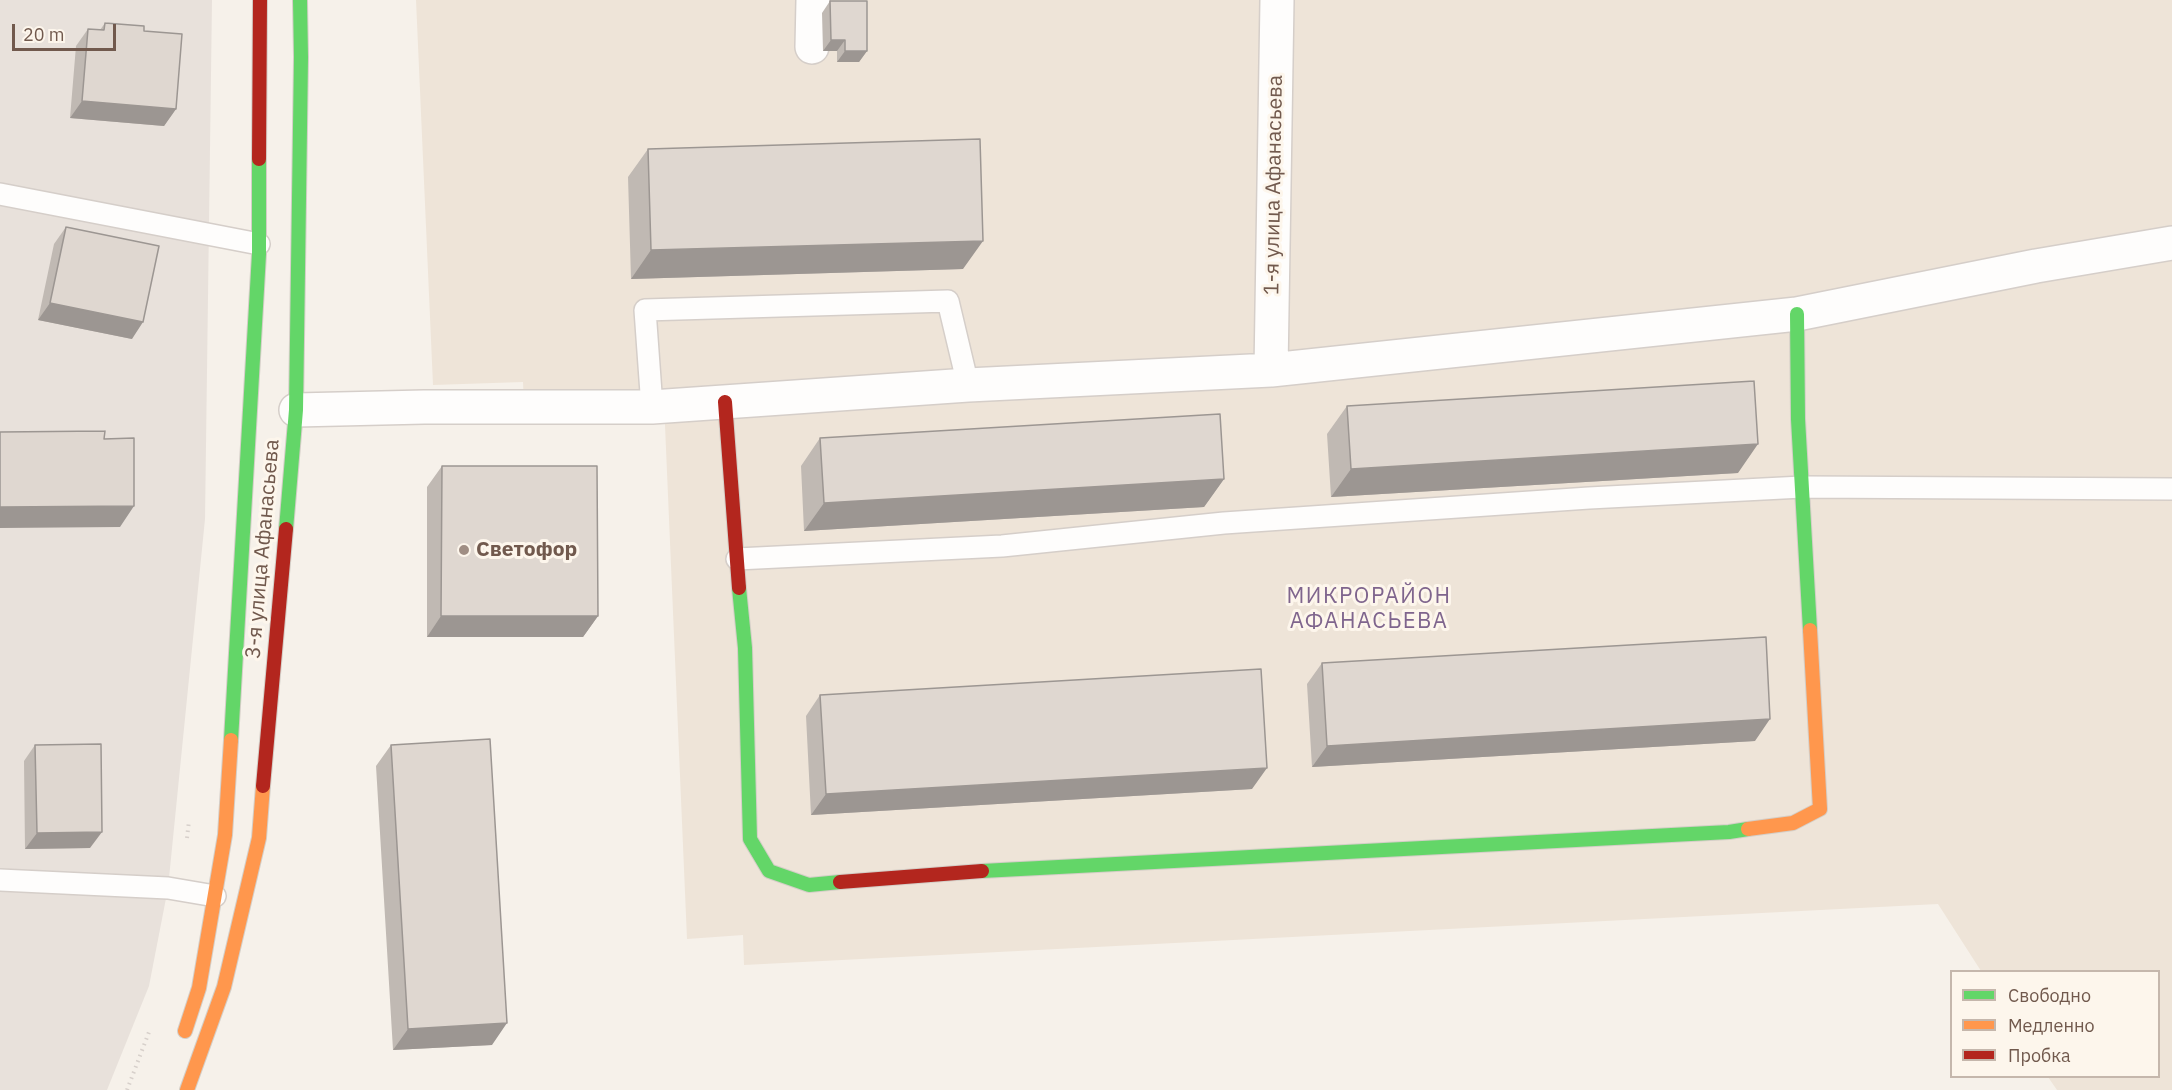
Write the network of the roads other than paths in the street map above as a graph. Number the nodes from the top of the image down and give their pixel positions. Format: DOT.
graph roads {
  1 [pos="260,0"];
  2 [pos="300,0"];
  3 [pos="813,0"];
  4 [pos="1277,0"];
  5 [pos="812,47"];
  6 [pos="0,194"];
  7 [pos="2172,243"];
  8 [pos="259,244"];
  9 [pos="2172,252"];
  10 [pos="1797,314"];
  11 [pos="1271,370"];
  12 [pos="968,385"];
  13 [pos="725,402"];
  14 [pos="652,407"];
  15 [pos="296,410"];
  16 [pos="1802,487"];
  17 [pos="2172,489"];
  18 [pos="736,560"];
  19 [pos="0,880"];
  20 [pos="215,896"];
  21 [pos="180,1045"];
  22 [pos="187,1090"];
  1 -- 8 [label="main road, 3-я улица Афанасьева"];
  2 -- 15 [label="main road, 3-я улица Афанасьева"];
  3 -- 5 [label="street"];
  4 -- 11 [label="street, 1-я улица Афанасьева"];
  6 -- 8 [label="lane"];
  7 -- 9 [label="street"];
  7 -- 10 [label="street"];
  8 -- 20 [label="main road, 3-я улица Афанасьева"];
  10 -- 11 [label="street"];
  10 -- 16 [label="main road"];
  11 -- 12 [label="street"];
  12 -- 13 [label="street"];
  12 -- 14 [label="lane"];
  13 -- 14 [label="street"];
  13 -- 18 [label="main road"];
  14 -- 15 [label="street"];
  15 -- 22 [label="main road, 3-я улица Афанасьева"];
  16 -- 17 [label="lane"];
  16 -- 18 [label="lane"];
  16 -- 18 [label="main road"];
  19 -- 20 [label="lane"];
  20 -- 21 [label="main road, 3-я улица Афанасьева"];
}
